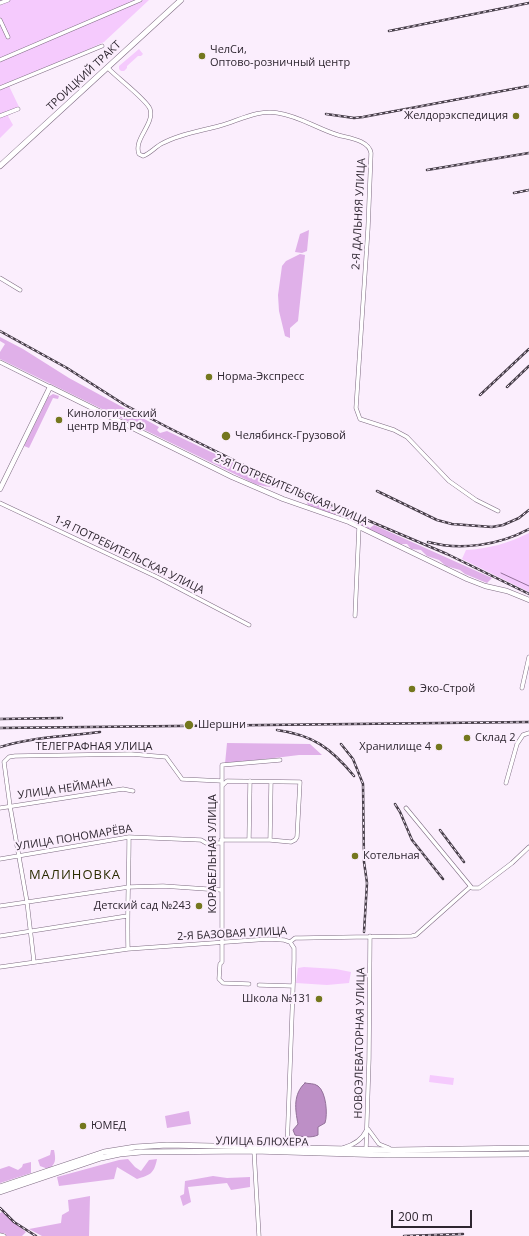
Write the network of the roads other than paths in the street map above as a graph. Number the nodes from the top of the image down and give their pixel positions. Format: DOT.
graph roads {
  1 [pos="8,0"];
  2 [pos="140,0"];
  3 [pos="181,0"];
  4 [pos="0,3"];
  5 [pos="0,20"];
  6 [pos="8,37"];
  7 [pos="102,46"];
  8 [pos="0,60"];
  9 [pos="108,68"];
  10 [pos="0,88"];
  11 [pos="18,109"];
  12 [pos="0,116"];
  13 [pos="0,166"];
  14 [pos="0,278"];
  15 [pos="20,290"];
  16 [pos="0,362"];
  17 [pos="50,387"];
  18 [pos="0,489"];
  19 [pos="0,503"];
  20 [pos="498,511"];
  21 [pos="359,527"];
  22 [pos="529,600"];
  23 [pos="355,616"];
  24 [pos="249,625"];
  25 [pos="529,657"];
  26 [pos="522,688"];
  27 [pos="529,733"];
  28 [pos="280,760"];
  29 [pos="222,781"];
  30 [pos="250,781"];
  31 [pos="271,782"];
  32 [pos="506,783"];
  33 [pos="222,786"];
  34 [pos="133,791"];
  35 [pos="10,806"];
  36 [pos="0,808"];
  37 [pos="406,808"];
  38 [pos="129,837"];
  39 [pos="249,840"];
  40 [pos="270,840"];
  41 [pos="222,841"];
  42 [pos="529,847"];
  43 [pos="18,856"];
  44 [pos="0,859"];
  45 [pos="129,887"];
  46 [pos="470,887"];
  47 [pos="222,890"];
  48 [pos="27,902"];
  49 [pos="0,906"];
  50 [pos="127,916"];
  51 [pos="30,931"];
  52 [pos="0,936"];
  53 [pos="370,936"];
  54 [pos="222,942"];
  55 [pos="290,942"];
  56 [pos="128,949"];
  57 [pos="34,962"];
  58 [pos="0,967"];
  59 [pos="249,984"];
  60 [pos="259,985"];
  61 [pos="292,986"];
  62 [pos="367,1128"];
  63 [pos="529,1148"];
  64 [pos="254,1149"];
  65 [pos="287,1150"];
  66 [pos="338,1150"];
  67 [pos="366,1150"];
  68 [pos="394,1150"];
  69 [pos="529,1154"];
  70 [pos="0,1187"];
  71 [pos="0,1192"];
  72 [pos="0,1235"];
  73 [pos="4,1236"];
  74 [pos="258,1236"];
  1 -- 4 [label="street"];
  2 -- 8 [label="street"];
  3 -- 9 [label="main road, ТРОИЦКИЙ ТРАКТ"];
  5 -- 6 [label="street"];
  7 -- 10 [label="street"];
  9 -- 13 [label="main road, ТРОИЦКИЙ ТРАКТ"];
  9 -- 20 [label="street, 2-Я ДАЛЬНЯЯ УЛИЦА"];
  11 -- 12 [label="street"];
  14 -- 15 [label="street"];
  16 -- 17 [label="street, 2-Я ПОТРЕБИТЕЛЬСКАЯ УЛИЦА"];
  17 -- 18 [label="street"];
  17 -- 21 [label="street, 2-Я ПОТРЕБИТЕЛЬСКАЯ УЛИЦА"];
  19 -- 24 [label="street, 1-Я ПОТРЕБИТЕЛЬСКАЯ УЛИЦА"];
  21 -- 22 [label="street, 2-Я ПОТРЕБИТЕЛЬСКАЯ УЛИЦА"];
  21 -- 23 [label="street"];
  25 -- 26 [label="street"];
  27 -- 32 [label="street"];
  28 -- 29 [label="street, КОРАБЕЛЬНАЯ УЛИЦА"];
  29 -- 33 [label="street, КОРАБЕЛЬНАЯ УЛИЦА"];
  29 -- 35 [label="street, ТЕЛЕГРАФНАЯ УЛИЦА"];
  30 -- 31 [label="street"];
  30 -- 33 [label="street"];
  30 -- 39 [label="street"];
  31 -- 40 [label="street"];
  31 -- 40 [label="street, УЛИЦА ПОНОМАРЁВА"];
  33 -- 41 [label="street, КОРАБЕЛЬНАЯ УЛИЦА"];
  34 -- 35 [label="street, УЛИЦА НЕЙМАНА"];
  35 -- 36 [label="street, УЛИЦА НЕЙМАНА"];
  35 -- 43 [label="street"];
  37 -- 46 [label="street"];
  38 -- 41 [label="street, УЛИЦА ПОНОМАРЁВА"];
  38 -- 43 [label="street, УЛИЦА ПОНОМАРЁВА"];
  38 -- 45 [label="street"];
  39 -- 40 [label="street, УЛИЦА ПОНОМАРЁВА"];
  39 -- 41 [label="street, УЛИЦА ПОНОМАРЁВА"];
  41 -- 47 [label="street, КОРАБЕЛЬНАЯ УЛИЦА"];
  42 -- 46 [label="street"];
  43 -- 44 [label="street, УЛИЦА ПОНОМАРЁВА"];
  43 -- 48 [label="street"];
  45 -- 47 [label="street"];
  45 -- 48 [label="street"];
  45 -- 50 [label="street"];
  46 -- 53 [label="street, 2-Я БАЗОВАЯ УЛИЦА"];
  47 -- 54 [label="street, КОРАБЕЛЬНАЯ УЛИЦА"];
  48 -- 49 [label="street"];
  48 -- 51 [label="street"];
  50 -- 51 [label="street"];
  50 -- 56 [label="street"];
  51 -- 52 [label="street"];
  51 -- 57 [label="street"];
  53 -- 55 [label="street, 2-Я БАЗОВАЯ УЛИЦА"];
  53 -- 62 [label="street, НОВОЭЛЕВАТОРНАЯ УЛИЦА"];
  54 -- 55 [label="street, 2-Я БАЗОВАЯ УЛИЦА"];
  54 -- 56 [label="street, 2-Я БАЗОВАЯ УЛИЦА"];
  54 -- 59 [label="street, КОРАБЕЛЬНАЯ УЛИЦА"];
  55 -- 61 [label="street"];
  56 -- 57 [label="street, 2-Я БАЗОВАЯ УЛИЦА"];
  57 -- 58 [label="street, 2-Я БАЗОВАЯ УЛИЦА"];
  60 -- 61 [label="street"];
  61 -- 65 [label="street"];
  62 -- 66 [label="street"];
  62 -- 67 [label="street, НОВОЭЛЕВАТОРНАЯ УЛИЦА"];
  62 -- 68 [label="street"];
  63 -- 68 [label="main road, УЛИЦА БЛЮХЕРА"];
  64 -- 65 [label="main road, УЛИЦА БЛЮХЕРА"];
  64 -- 70 [label="main road, УЛИЦА БЛЮХЕРА"];
  64 -- 71 [label="main road, УЛИЦА БЛЮХЕРА"];
  64 -- 74 [label="street"];
  65 -- 66 [label="main road, УЛИЦА БЛЮХЕРА"];
  65 -- 69 [label="main road, УЛИЦА БЛЮХЕРА"];
  66 -- 67 [label="main road, УЛИЦА БЛЮХЕРА"];
  67 -- 68 [label="main road, УЛИЦА БЛЮХЕРА"];
  72 -- 73 [label="street"];
}
